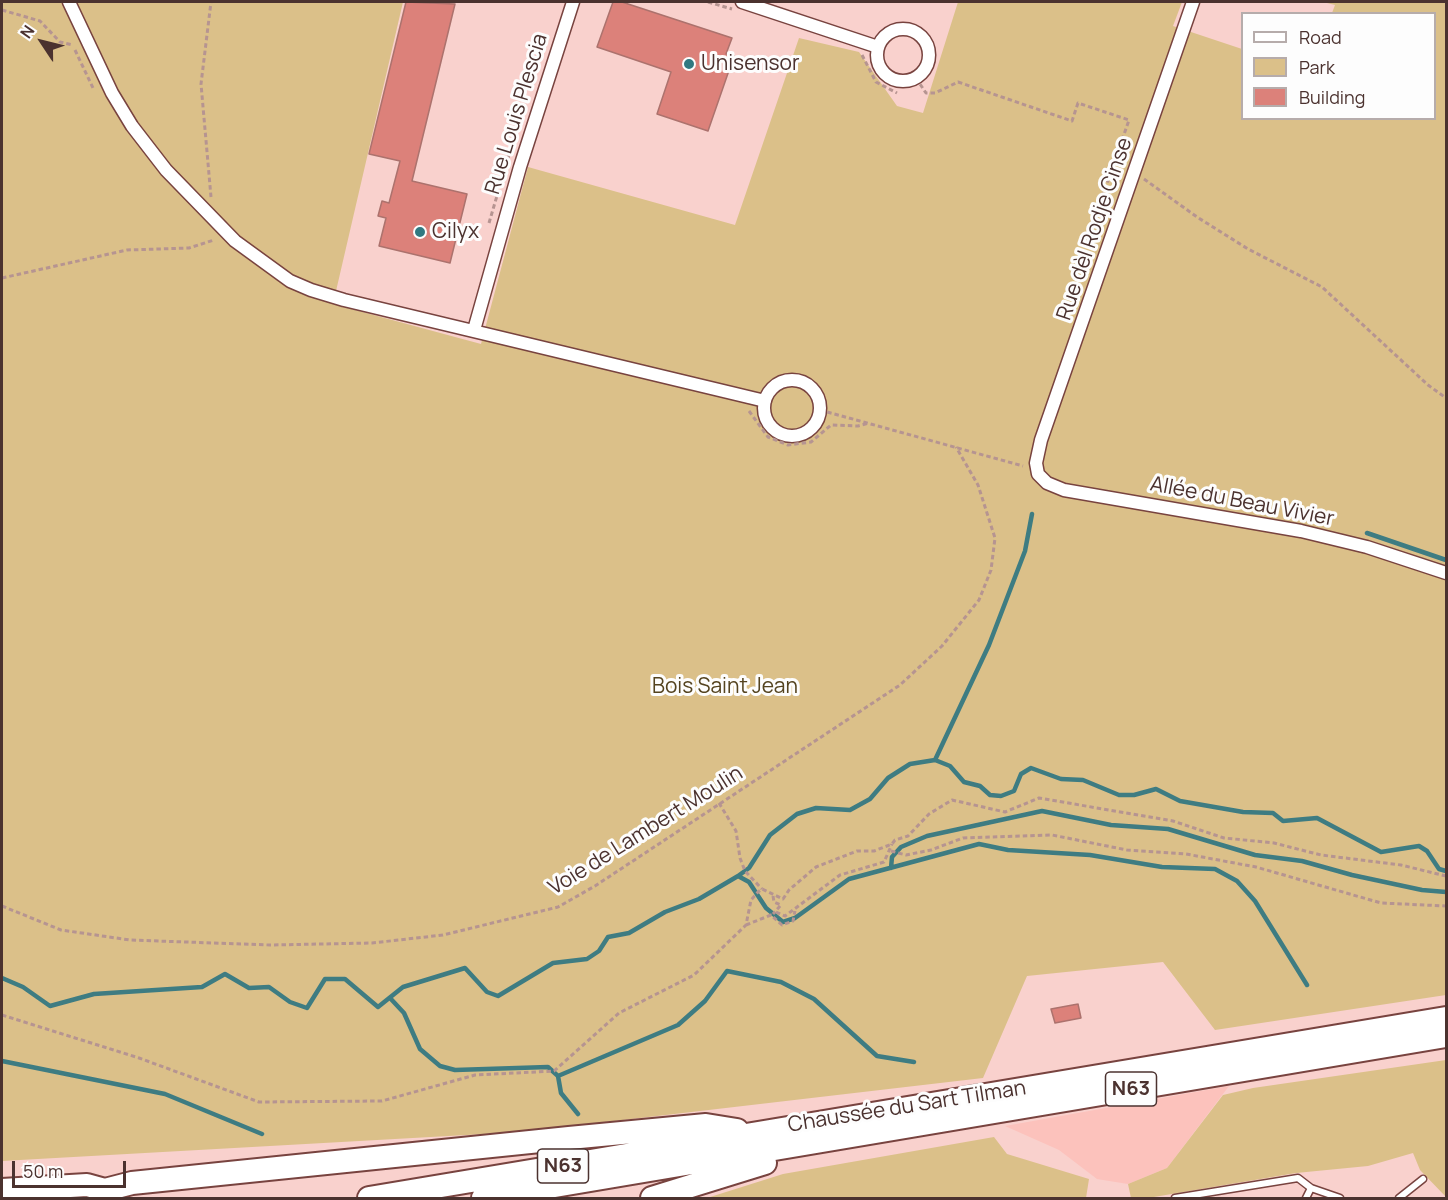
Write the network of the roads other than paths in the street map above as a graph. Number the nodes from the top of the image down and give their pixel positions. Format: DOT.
graph roads {
  1 [pos="69,2"];
  2 [pos="573,2"];
  3 [pos="1193,2"];
  4 [pos="742,7"];
  5 [pos="878,47"];
  6 [pos="474,330"];
  7 [pos="765,401"];
  8 [pos="1036,469"];
  9 [pos="1446,573"];
  10 [pos="1446,1018"];
  11 [pos="1446,1036"];
  12 [pos="757,1132"];
  13 [pos="817,1142"];
  14 [pos="1423,1179"];
  15 [pos="1311,1188"];
  16 [pos="2,1190"];
  17 [pos="369,1198"];
  18 [pos="483,1198"];
  19 [pos="652,1198"];
  20 [pos="1174,1198"];
  21 [pos="1306,1198"];
  22 [pos="1340,1198"];
  23 [pos="1399,1198"];
  1 -- 6 [label="street"];
  2 -- 6 [label="street, Rue Louis Plescia"];
  3 -- 8 [label="street, Rue dèl Rodje Cinse"];
  4 -- 5 [label="street"];
  5 -- 5 [label="street"];
  6 -- 7 [label="street"];
  7 -- 7 [label="street"];
  8 -- 9 [label="street, Allée du Beau Vivier"];
  10 -- 12 [label="highway, Chaussée du Sart Tilman / N63"];
  11 -- 13 [label="highway, Chaussée du Sart Tilman / N63"];
  12 -- 16 [label="highway"];
  12 -- 17 [label="highway, Chaussée du Sart Tilman / N63"];
  13 -- 18 [label="highway, Chaussée du Sart Tilman / N63"];
  13 -- 19 [label="highway"];
  14 -- 23 [label="lane"];
  15 -- 20 [label="lane"];
  15 -- 21 [label="lane"];
  15 -- 22 [label="lane"];
}
